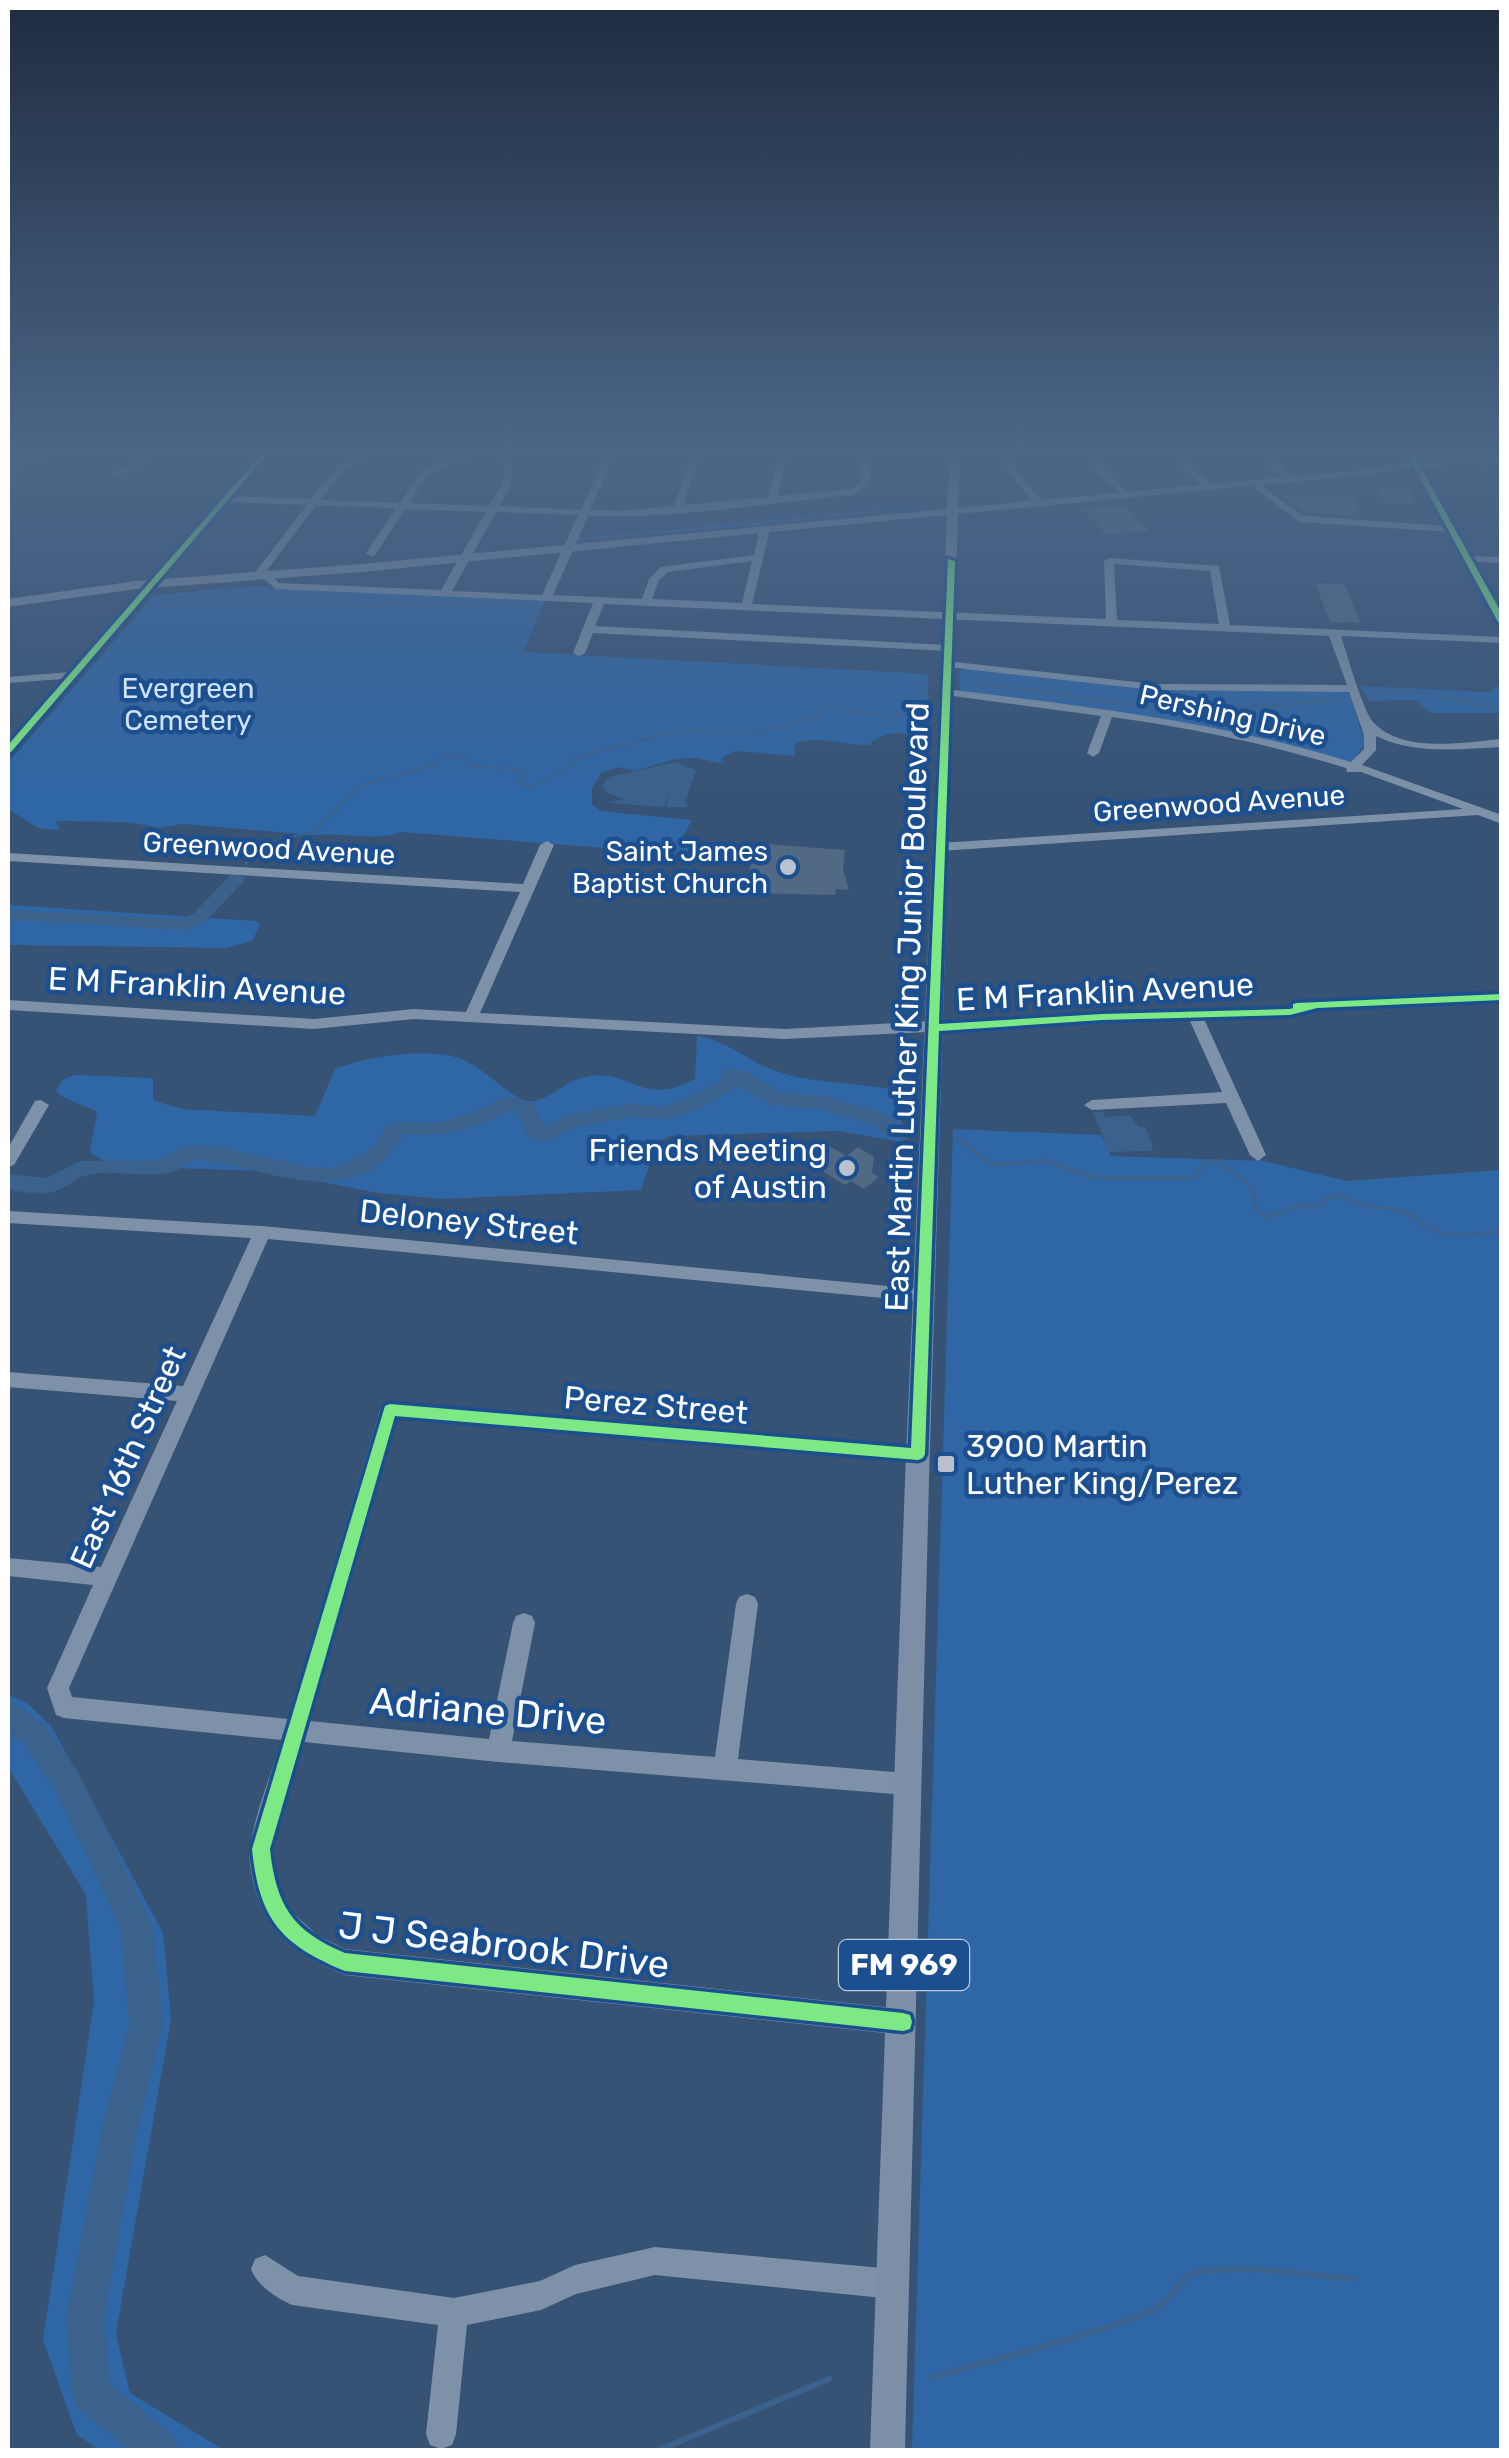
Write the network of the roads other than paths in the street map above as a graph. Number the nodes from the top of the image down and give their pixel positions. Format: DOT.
graph roads {
  1 [pos="167,565"];
  2 [pos="271,565"];
  3 [pos="384,565"];
  4 [pos="462,565"];
  5 [pos="560,565"];
  6 [pos="698,565"];
  7 [pos="756,565"];
  8 [pos="950,565"];
  9 [pos="1109,565"];
  10 [pos="1177,565"];
  11 [pos="1470,565"];
  12 [pos="263,576"];
  13 [pos="148,586"];
  14 [pos="445,593"];
  15 [pos="546,598"];
  16 [pos="600,600"];
  17 [pos="646,602"];
  18 [pos="8,606"];
  19 [pos="746,607"];
  20 [pos="948,616"];
  21 [pos="1112,622"];
  22 [pos="1502,622"];
  23 [pos="1224,628"];
  24 [pos="588,630"];
  25 [pos="1334,632"];
  26 [pos="1502,640"];
  27 [pos="579,653"];
  28 [pos="947,656"];
  29 [pos="72,676"];
  30 [pos="8,680"];
  31 [pos="1353,688"];
  32 [pos="946,692"];
  33 [pos="1108,714"];
  34 [pos="1366,724"];
  35 [pos="1254,739"];
  36 [pos="1400,742"];
  37 [pos="1502,743"];
  38 [pos="8,750"];
  39 [pos="1370,750"];
  40 [pos="1093,753"];
  41 [pos="1244,754"];
  42 [pos="1352,768"];
  43 [pos="1452,801"];
  44 [pos="1482,812"];
  45 [pos="1502,812"];
  46 [pos="1443,814"];
  47 [pos="1502,820"];
  48 [pos="547,845"];
  49 [pos="940,847"];
  50 [pos="8,857"];
  51 [pos="528,888"];
  52 [pos="1501,997"];
  53 [pos="8,1005"];
  54 [pos="1195,1015"];
  55 [pos="470,1017"];
  56 [pos="933,1028"];
  57 [pos="1230,1096"];
  58 [pos="41,1105"];
  59 [pos="1092,1105"];
  60 [pos="1258,1155"];
  61 [pos="8,1161"];
  62 [pos="8,1217"];
  63 [pos="262,1232"];
  64 [pos="924,1294"];
  65 [pos="8,1378"];
  66 [pos="188,1394"];
  67 [pos="390,1410"];
  68 [pos="918,1454"];
  69 [pos="8,1568"];
  70 [pos="107,1576"];
  71 [pos="747,1604"];
  72 [pos="524,1623"];
  73 [pos="64,1707"];
  74 [pos="296,1732"];
  75 [pos="498,1751"];
  76 [pos="725,1768"];
  77 [pos="906,1784"];
  78 [pos="903,2022"];
  79 [pos="265,2269"];
  80 [pos="892,2284"];
  81 [pos="454,2313"];
  82 [pos="441,2434"];
  83 [pos="887,2450"];
  1 -- 13 [label="street"];
  2 -- 12 [label="street"];
  3 -- 12 [label="main road"];
  4 -- 14 [label="street"];
  5 -- 15 [label="street"];
  6 -- 17 [label="street"];
  7 -- 19 [label="street"];
  8 -- 20 [label="main road, East Martin Luther King Junior Boulevard / FM 969"];
  9 -- 21 [label="street"];
  10 -- 23 [label="street"];
  11 -- 22 [label="main road"];
  12 -- 13 [label="main road"];
  12 -- 14 [label="street"];
  13 -- 18 [label="main road"];
  13 -- 29 [label="street"];
  14 -- 15 [label="street"];
  15 -- 16 [label="street"];
  16 -- 17 [label="street"];
  16 -- 24 [label="street"];
  17 -- 19 [label="street"];
  19 -- 20 [label="street"];
  20 -- 21 [label="street"];
  20 -- 28 [label="main road, East Martin Luther King Junior Boulevard / FM 969"];
  21 -- 23 [label="street"];
  23 -- 25 [label="street"];
  24 -- 27 [label="street"];
  24 -- 28 [label="street"];
  25 -- 26 [label="street"];
  25 -- 31 [label="street"];
  28 -- 31 [label="street"];
  28 -- 32 [label="main road, East Martin Luther King Junior Boulevard / FM 969"];
  29 -- 30 [label="street"];
  29 -- 38 [label="street"];
  31 -- 34 [label="street"];
  32 -- 33 [label="street, Pershing Drive"];
  32 -- 49 [label="main road, East Martin Luther King Junior Boulevard / FM 969"];
  33 -- 35 [label="street, Pershing Drive"];
  33 -- 40 [label="street"];
  34 -- 36 [label="street"];
  34 -- 39 [label="street"];
  35 -- 41 [label="street"];
  35 -- 42 [label="street, Pershing Drive"];
  36 -- 37 [label="street"];
  36 -- 39 [label="street"];
  39 -- 42 [label="street"];
  42 -- 43 [label="street, Pershing Drive"];
  43 -- 44 [label="street, Pershing Drive"];
  43 -- 46 [label="street"];
  44 -- 45 [label="street, Greenwood Avenue"];
  44 -- 46 [label="street, Greenwood Avenue"];
  44 -- 47 [label="street, Pershing Drive"];
  46 -- 49 [label="street, Greenwood Avenue"];
  48 -- 51 [label="street"];
  49 -- 56 [label="main road, East Martin Luther King Junior Boulevard / FM 969"];
  50 -- 51 [label="street, Greenwood Avenue"];
  51 -- 55 [label="street"];
  52 -- 54 [label="street, E M Franklin Avenue"];
  53 -- 55 [label="street, E M Franklin Avenue"];
  54 -- 56 [label="street, E M Franklin Avenue"];
  54 -- 57 [label="street"];
  55 -- 56 [label="street, E M Franklin Avenue"];
  56 -- 64 [label="main road, East Martin Luther King Junior Boulevard / FM 969"];
  57 -- 59 [label="street"];
  57 -- 60 [label="street"];
  58 -- 61 [label="street"];
  62 -- 63 [label="street, Deloney Street"];
  63 -- 64 [label="street, Deloney Street"];
  63 -- 66 [label="street, East 16th Street"];
  64 -- 68 [label="main road, East Martin Luther King Junior Boulevard / FM 969"];
  65 -- 66 [label="street"];
  66 -- 70 [label="street, East 16th Street"];
  67 -- 68 [label="street, Perez Street"];
  67 -- 74 [label="street, J J Seabrook Drive"];
  68 -- 77 [label="main road, East Martin Luther King Junior Boulevard / FM 969"];
  69 -- 70 [label="street"];
  70 -- 73 [label="street, East 16th Street"];
  71 -- 76 [label="street"];
  72 -- 75 [label="street"];
  73 -- 74 [label="street, Adriane Drive"];
  74 -- 75 [label="street, Adriane Drive"];
  74 -- 78 [label="street, J J Seabrook Drive"];
  75 -- 76 [label="street, Adriane Drive"];
  76 -- 77 [label="street, Adriane Drive"];
  77 -- 78 [label="main road, East Martin Luther King Junior Boulevard / FM 969"];
  78 -- 80 [label="main road, East Martin Luther King Junior Boulevard / FM 969"];
  79 -- 81 [label="street"];
  80 -- 81 [label="street"];
  80 -- 83 [label="main road, East Martin Luther King Junior Boulevard / FM 969"];
  81 -- 82 [label="street"];
}
